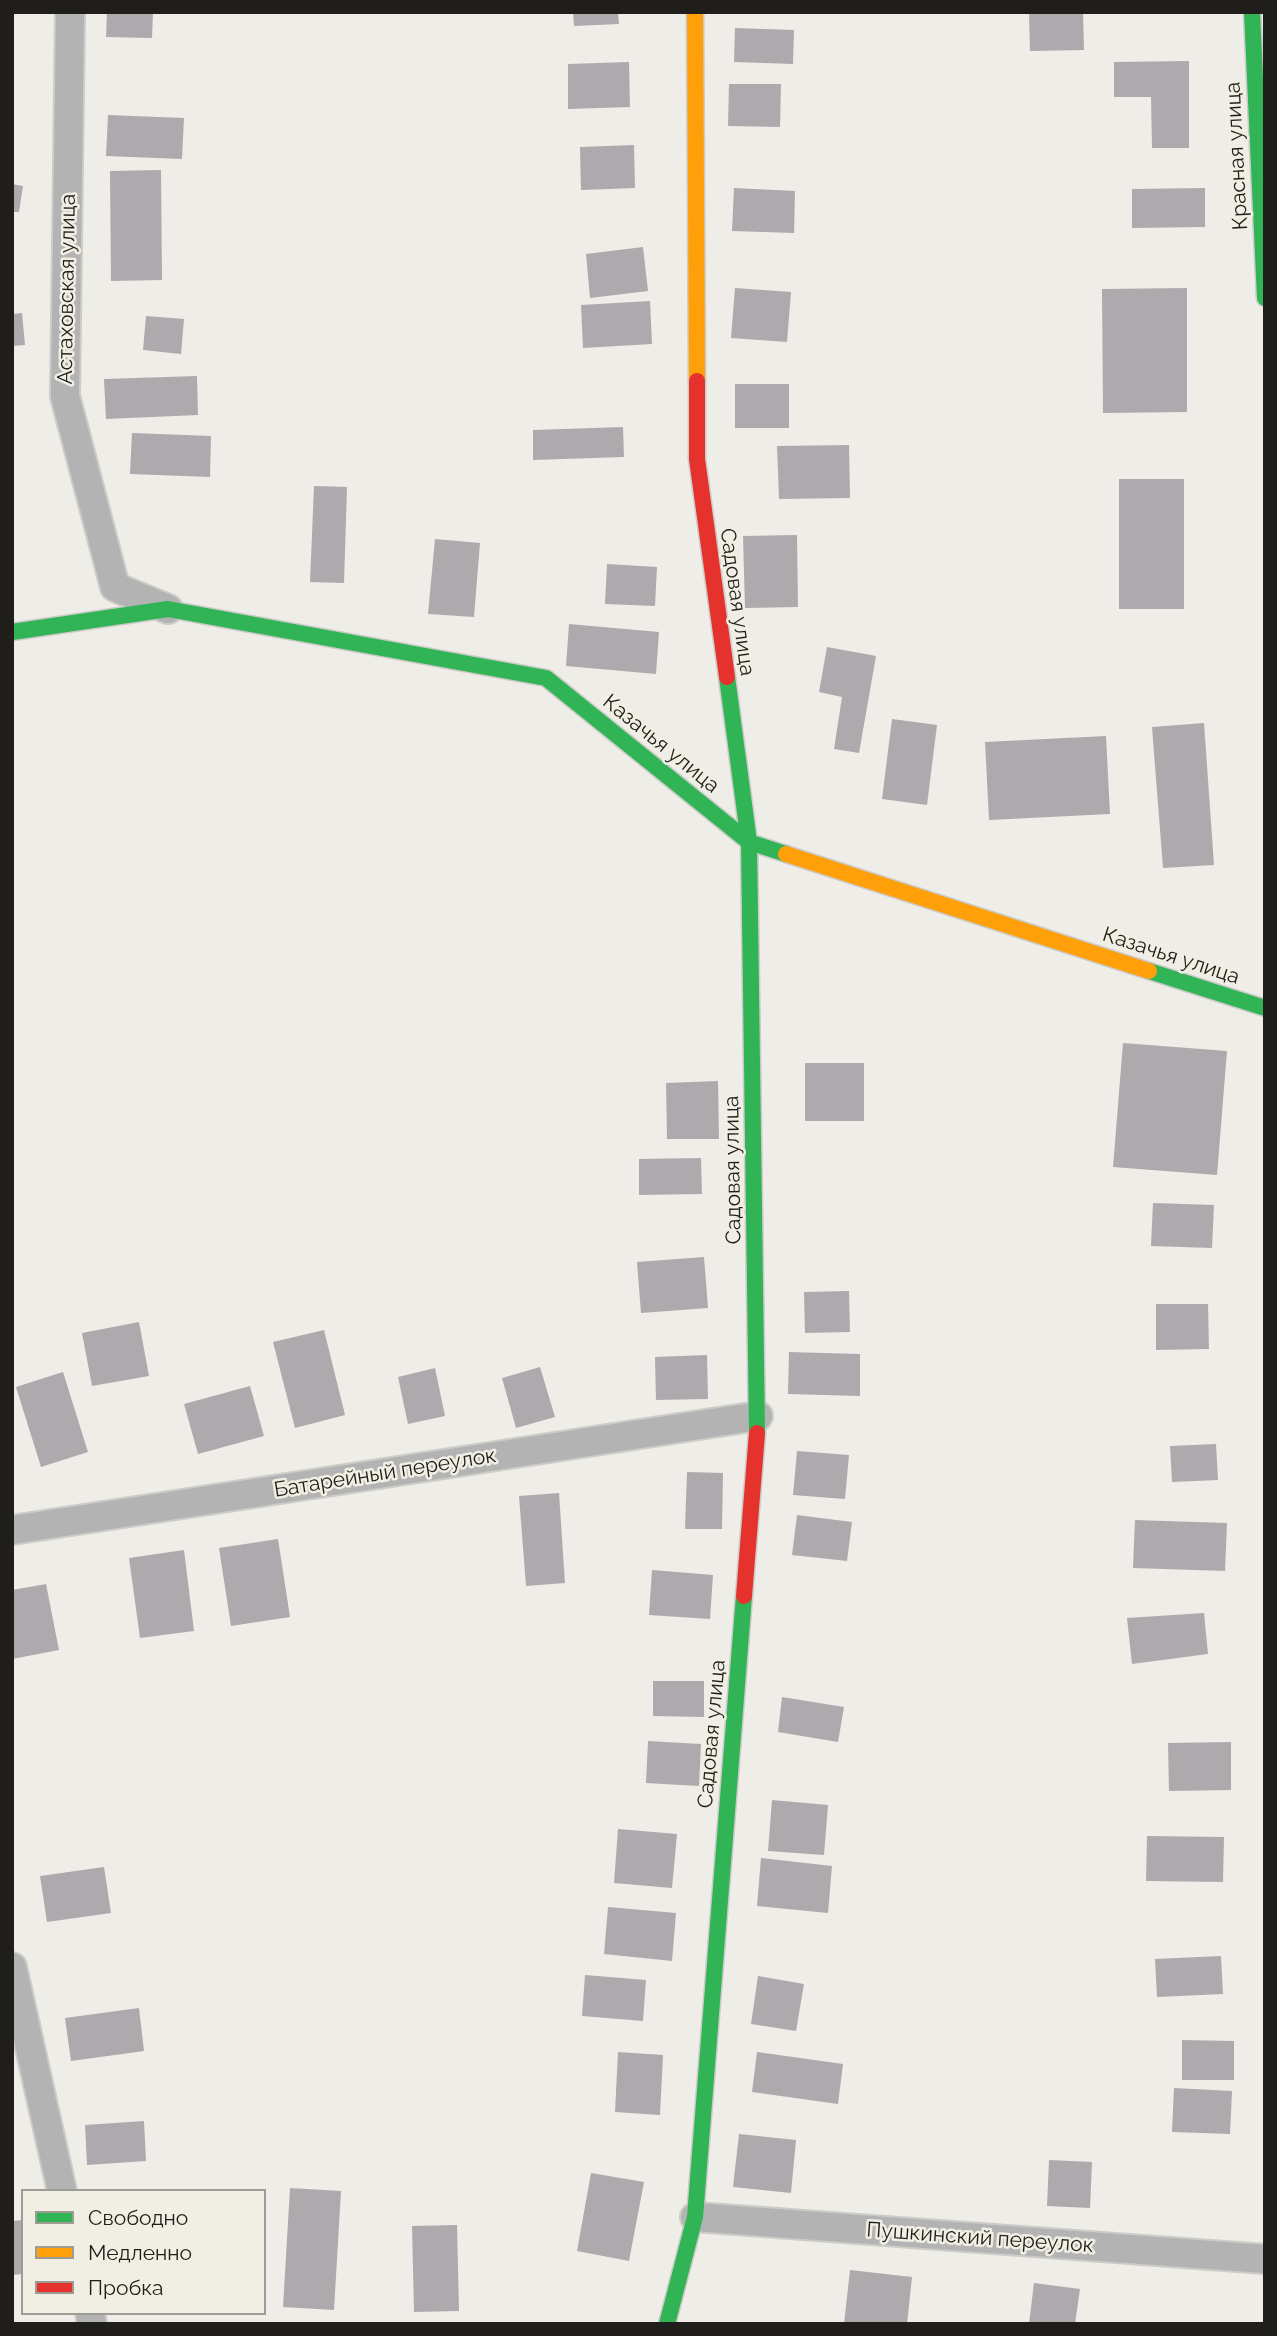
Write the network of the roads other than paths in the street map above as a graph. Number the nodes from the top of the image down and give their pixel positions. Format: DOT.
graph roads {
  1 [pos="71,12"];
  2 [pos="695,12"];
  3 [pos="1252,12"];
  4 [pos="1265,298"];
  5 [pos="167,609"];
  6 [pos="12,632"];
  7 [pos="749,842"];
  8 [pos="1265,1008"];
  9 [pos="758,1416"];
  10 [pos="12,1530"];
  11 [pos="12,1967"];
  12 [pos="62,2189"];
  13 [pos="695,2217"];
  14 [pos="1265,2259"];
  15 [pos="667,2324"];
  1 -- 5 [label="street, Астаховская улица"];
  2 -- 7 [label="street, Садовая улица"];
  3 -- 4 [label="street, Красная улица"];
  5 -- 6 [label="street, Казачья улица"];
  5 -- 7 [label="street, Казачья улица"];
  7 -- 8 [label="street, Казачья улица"];
  7 -- 9 [label="street, Садовая улица"];
  9 -- 10 [label="street, Батарейный переулок"];
  9 -- 13 [label="street, Садовая улица"];
  11 -- 12 [label="street"];
  13 -- 14 [label="street, Пушкинский переулок"];
  13 -- 15 [label="street, Садовая улица"];
}
